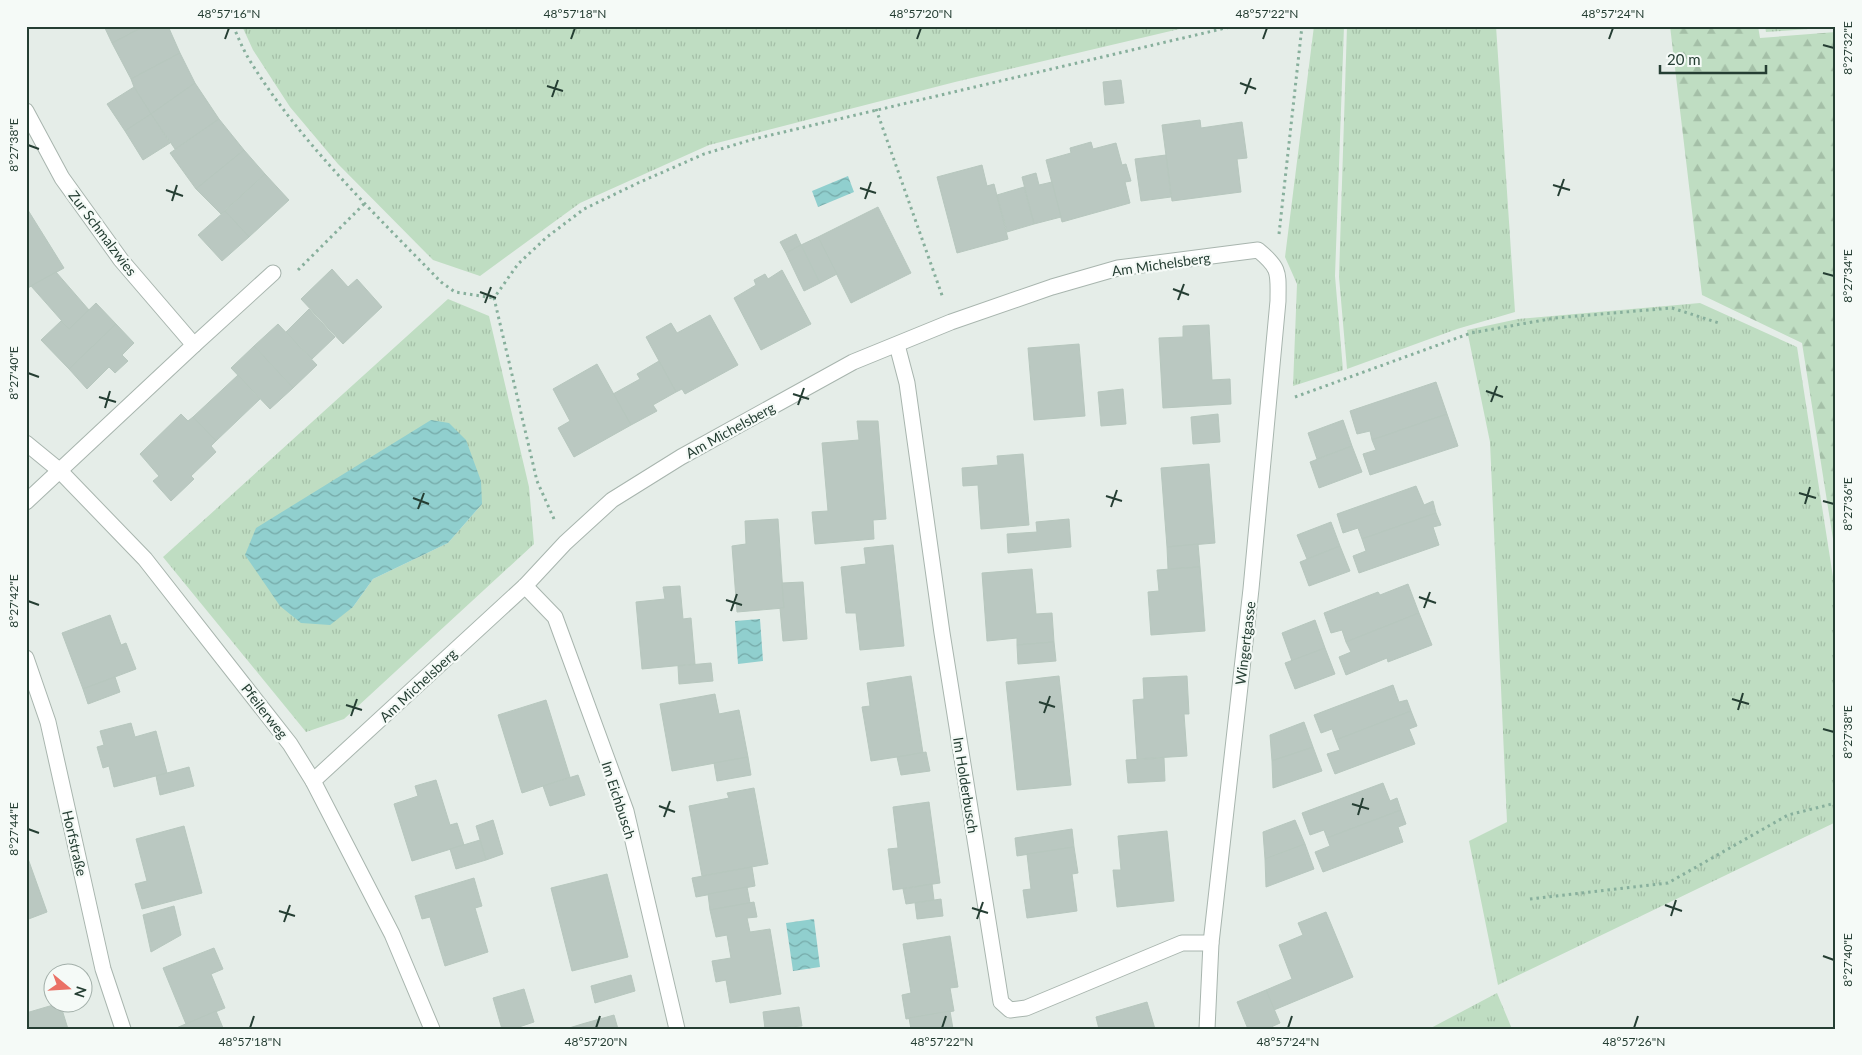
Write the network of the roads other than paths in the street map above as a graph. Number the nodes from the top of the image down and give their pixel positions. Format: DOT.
graph roads {
  1 [pos="26,111"];
  2 [pos="1270,259"];
  3 [pos="273,272"];
  4 [pos="194,345"];
  5 [pos="897,345"];
  6 [pos="26,443"];
  7 [pos="59,470"];
  8 [pos="26,502"];
  9 [pos="525,586"];
  10 [pos="26,658"];
  11 [pos="313,782"];
  12 [pos="1210,944"];
  13 [pos="123,1029"];
  14 [pos="432,1029"];
  15 [pos="677,1029"];
  16 [pos="1207,1029"];
  1 -- 4 [label="street, Zur Schmalzwies"];
  2 -- 5 [label="street, Am Michelsberg"];
  2 -- 12 [label="street, Wingertgasse"];
  3 -- 4 [label="street"];
  4 -- 7 [label="street"];
  5 -- 9 [label="street, Am Michelsberg"];
  5 -- 12 [label="street, Im Holderbusch"];
  6 -- 7 [label="street, Pfeilerweg"];
  7 -- 8 [label="street"];
  7 -- 11 [label="street, Pfeilerweg"];
  9 -- 11 [label="street, Am Michelsberg"];
  9 -- 15 [label="street, Im Eichbusch"];
  10 -- 13 [label="street, Horfstraße"];
  11 -- 14 [label="street, Pfeilerweg"];
  12 -- 16 [label="street, Wingertgasse"];
}
